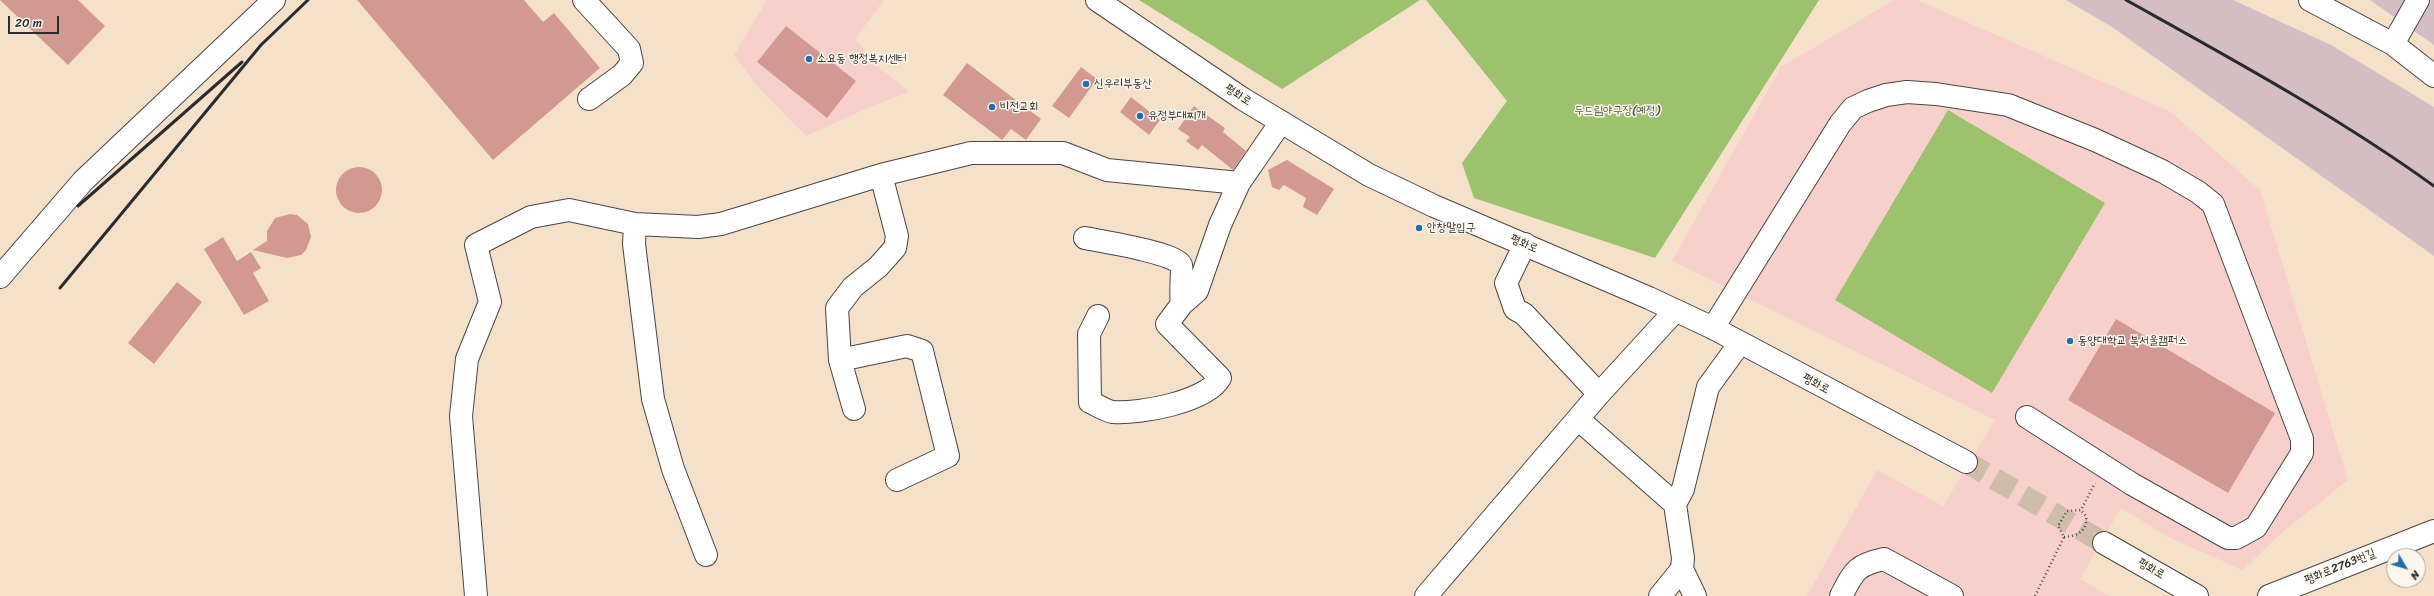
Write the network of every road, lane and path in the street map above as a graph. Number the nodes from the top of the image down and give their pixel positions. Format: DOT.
graph roads {
  1 [pos="274,0"];
  2 [pos="584,0"];
  3 [pos="1097,0"];
  4 [pos="2310,0"];
  5 [pos="2418,0"];
  6 [pos="2393,44"];
  7 [pos="2434,76"];
  8 [pos="589,99"];
  9 [pos="1281,122"];
  10 [pos="882,174"];
  11 [pos="1239,183"];
  12 [pos="635,224"];
  13 [pos="1085,238"];
  14 [pos="1525,244"];
  15 [pos="0,277"];
  16 [pos="1182,304"];
  17 [pos="1676,311"];
  18 [pos="1098,316"];
  19 [pos="1713,328"];
  20 [pos="1740,343"];
  21 [pos="840,360"];
  22 [pos="1599,394"];
  23 [pos="854,409"];
  24 [pos="2027,417"];
  25 [pos="1578,419"];
  26 [pos="1966,462"];
  27 [pos="2104,467"];
  28 [pos="897,480"];
  29 [pos="1675,504"];
  30 [pos="2081,510"];
  31 [pos="2434,531"];
  32 [pos="2064,537"];
  33 [pos="2104,543"];
  34 [pos="706,555"];
  35 [pos="1682,569"];
  36 [pos="476,596"];
  37 [pos="1426,596"];
  38 [pos="1660,596"];
  39 [pos="1695,596"];
  40 [pos="1841,596"];
  41 [pos="1952,596"];
  42 [pos="2035,596"];
  43 [pos="2197,596"];
  44 [pos="2269,596"];
  1 -- 15 [label="street"];
  2 -- 8 [label="street"];
  3 -- 9 [label="street, 평화로"];
  4 -- 6 [label="street"];
  5 -- 6 [label="street"];
  6 -- 7 [label="street"];
  9 -- 11 [label="street"];
  9 -- 14 [label="street, 평화로"];
  10 -- 11 [label="street"];
  10 -- 12 [label="street"];
  10 -- 21 [label="street"];
  11 -- 16 [label="street"];
  12 -- 34 [label="street"];
  12 -- 36 [label="street"];
  13 -- 16 [label="street"];
  14 -- 17 [label="street, 평화로"];
  14 -- 22 [label="street"];
  16 -- 18 [label="street"];
  17 -- 19 [label="street, 평화로"];
  17 -- 22 [label="street"];
  19 -- 20 [label="street, 평화로"];
  19 -- 27 [label="street"];
  20 -- 26 [label="street, 평화로"];
  20 -- 29 [label="street"];
  21 -- 23 [label="street"];
  21 -- 28 [label="street"];
  22 -- 25 [label="street"];
  24 -- 27 [label="street"];
  25 -- 29 [label="street"];
  25 -- 37 [label="street"];
  27 -- 30 [label="path"];
  29 -- 35 [label="street"];
  30 -- 32 [label="path"];
  30 -- 32 [label="path"];
  31 -- 44 [label="street, 평화로2763번길"];
  32 -- 42 [label="path"];
  33 -- 43 [label="street, 평화로"];
  35 -- 38 [label="street"];
  35 -- 39 [label="street"];
  40 -- 41 [label="street"];
}
